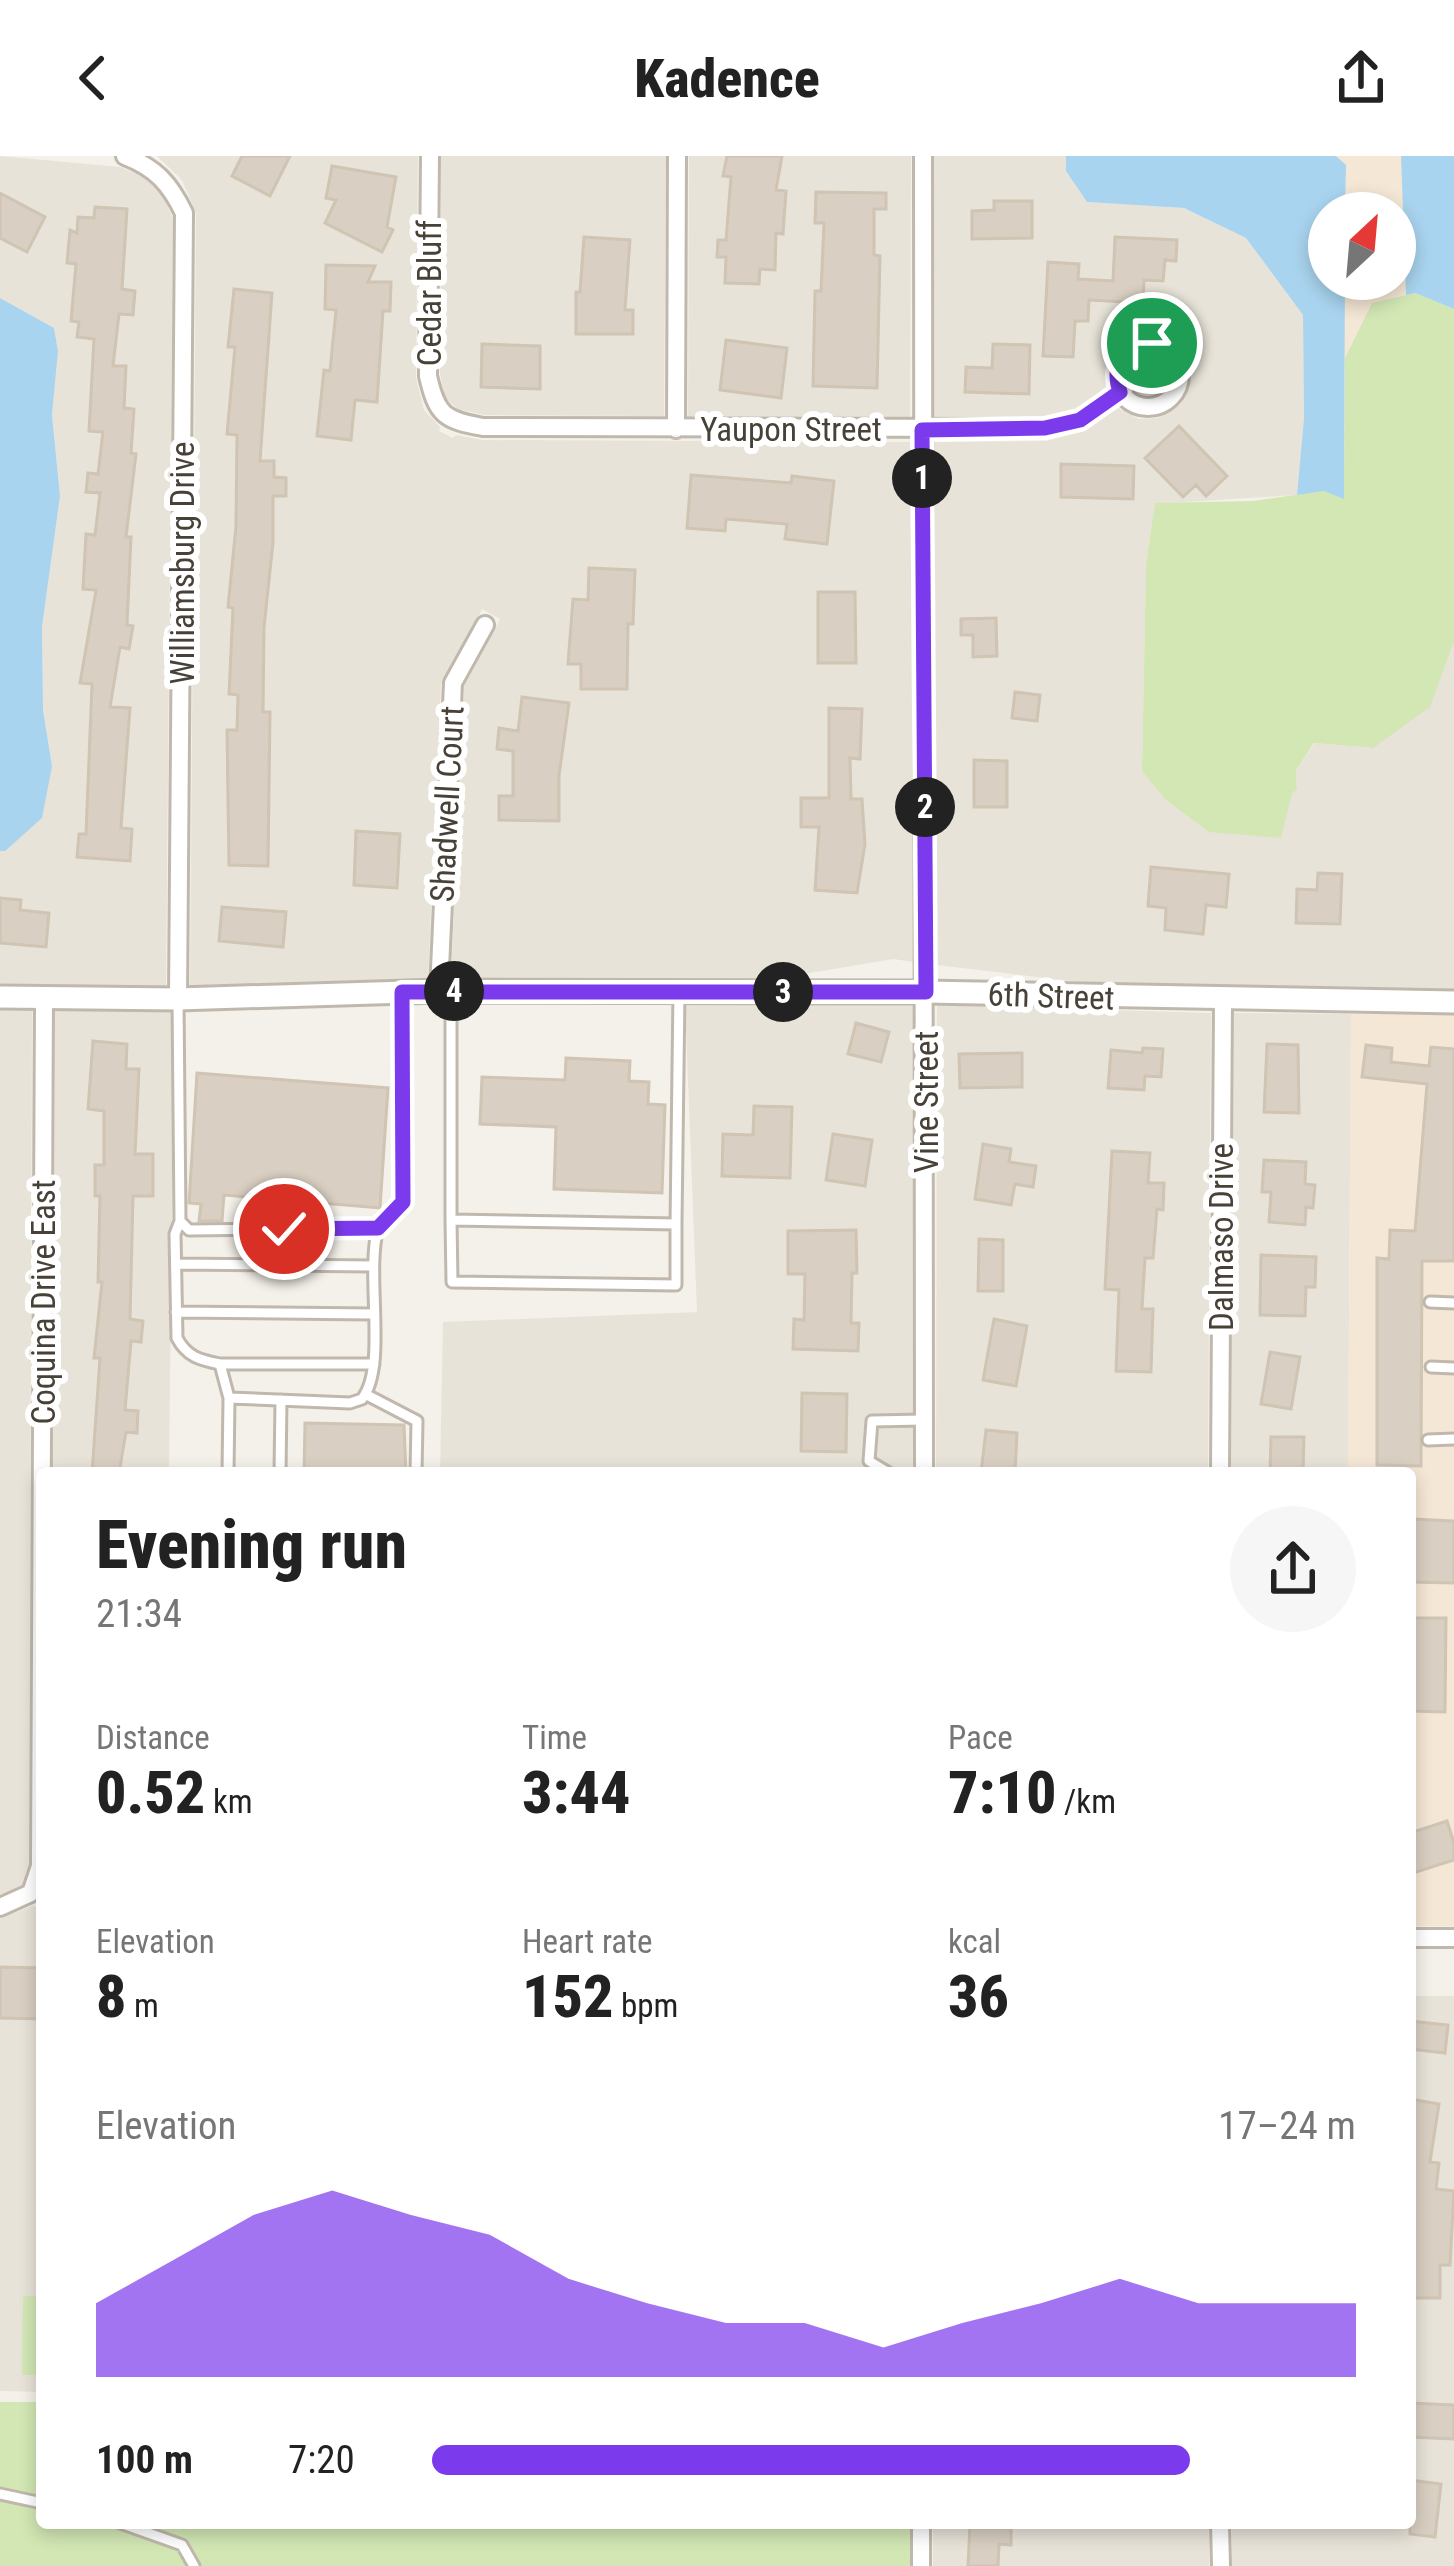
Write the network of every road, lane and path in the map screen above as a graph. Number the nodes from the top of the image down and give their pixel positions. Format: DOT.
graph roads {
  1 [pos="125,156"];
  2 [pos="430,156"];
  3 [pos="677,156"];
  4 [pos="923,156"];
  5 [pos="1120,392"];
  6 [pos="452,421"];
  7 [pos="676,428"];
  8 [pos="922,430"];
  9 [pos="485,625"];
  10 [pos="445,991"];
  11 [pos="402,992"];
  12 [pos="679,992"];
  13 [pos="926,992"];
  14 [pos="0,998"];
  15 [pos="44,998"];
  16 [pos="178,999"];
  17 [pos="1222,1000"];
  18 [pos="1454,1002"];
  19 [pos="451,1220"];
  20 [pos="180,1221"];
  21 [pos="676,1224"];
  22 [pos="378,1228"];
  23 [pos="176,1264"];
  24 [pos="372,1266"];
  25 [pos="1430,1302"];
  26 [pos="1454,1303"];
  27 [pos="176,1312"];
  28 [pos="373,1314"];
  29 [pos="220,1364"];
  30 [pos="374,1364"];
  31 [pos="1431,1367"];
  32 [pos="1454,1368"];
  33 [pos="365,1394"];
  34 [pos="229,1398"];
  35 [pos="281,1400"];
  36 [pos="924,1420"];
  37 [pos="1454,1439"];
  38 [pos="1428,1440"];
  39 [pos="42,1467"];
  40 [pos="228,1467"];
  41 [pos="280,1467"];
  42 [pos="416,1467"];
  43 [pos="878,1467"];
  44 [pos="924,1467"];
  45 [pos="1220,1467"];
  46 [pos="36,1879"];
  47 [pos="0,1907"];
  48 [pos="1416,1938"];
  49 [pos="1454,1938"];
  50 [pos="0,2494"];
  51 [pos="36,2502"];
  52 [pos="137,2529"];
  53 [pos="922,2529"];
  54 [pos="1220,2529"];
  55 [pos="194,2566"];
  56 [pos="921,2566"];
  57 [pos="1221,2566"];
  1 -- 16 [label="street, Williamsburg Drive"];
  2 -- 6 [label="street, Cedar Bluff"];
  3 -- 7 [label="street"];
  4 -- 8 [label="street, Vine Street"];
  5 -- 8 [label="street, Yaupon Street"];
  6 -- 7 [label="street, Yaupon Street"];
  7 -- 8 [label="street, Yaupon Street"];
  8 -- 13 [label="street, Vine Street"];
  9 -- 10 [label="street, Shadwell Court"];
  10 -- 11 [label="street, 6th Street"];
  10 -- 12 [label="street, 6th Street"];
  10 -- 19 [label="lane"];
  11 -- 16 [label="street, 6th Street"];
  11 -- 22 [label="lane"];
  12 -- 13 [label="street, 6th Street"];
  12 -- 21 [label="lane"];
  13 -- 17 [label="street, 6th Street"];
  13 -- 36 [label="street, Vine Street"];
  14 -- 15 [label="street, 6th Street"];
  15 -- 16 [label="street, 6th Street"];
  15 -- 39 [label="street, Coquina Drive East"];
  16 -- 20 [label="lane"];
  17 -- 18 [label="street, 6th Street"];
  17 -- 45 [label="street, Dalmaso Drive"];
  19 -- 21 [label="lane"];
  19 -- 21 [label="lane"];
  20 -- 22 [label="lane"];
  20 -- 23 [label="lane"];
  22 -- 24 [label="lane"];
  23 -- 24 [label="lane"];
  23 -- 27 [label="lane"];
  24 -- 28 [label="lane"];
  25 -- 26 [label="lane"];
  27 -- 28 [label="lane"];
  27 -- 29 [label="lane"];
  28 -- 30 [label="lane"];
  29 -- 30 [label="lane"];
  29 -- 34 [label="lane"];
  30 -- 33 [label="lane"];
  31 -- 32 [label="lane"];
  33 -- 35 [label="lane"];
  33 -- 42 [label="lane"];
  34 -- 35 [label="lane"];
  34 -- 40 [label="lane"];
  35 -- 41 [label="lane"];
  36 -- 43 [label="lane"];
  36 -- 44 [label="street, Vine Street"];
  37 -- 38 [label="lane"];
  46 -- 47 [label="street, Coquina Drive East"];
  48 -- 49 [label="street"];
  50 -- 51 [label="lane"];
  52 -- 55 [label="lane"];
  53 -- 56 [label="street"];
  54 -- 57 [label="street"];
}
